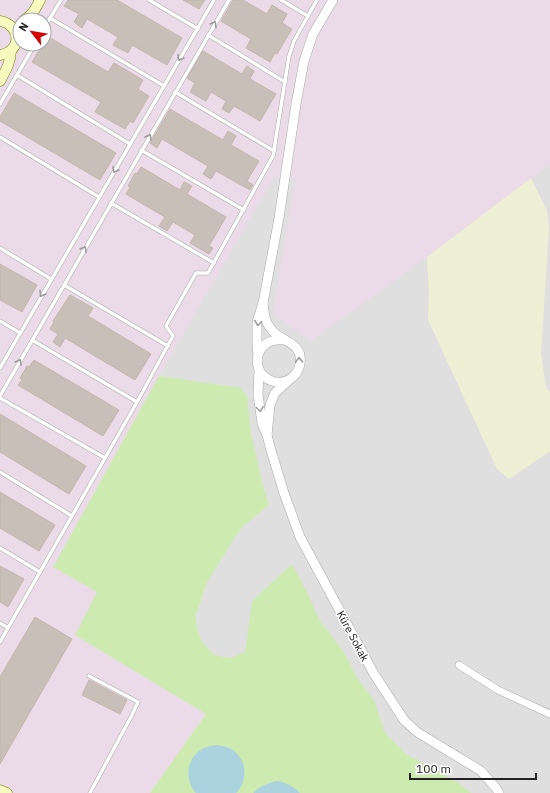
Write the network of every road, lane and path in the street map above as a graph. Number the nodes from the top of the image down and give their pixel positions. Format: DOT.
graph roads {
  1 [pos="40,0"];
  2 [pos="46,0"];
  3 [pos="61,0"];
  4 [pos="149,0"];
  5 [pos="214,0"];
  6 [pos="229,0"];
  7 [pos="281,0"];
  8 [pos="317,0"];
  9 [pos="333,0"];
  10 [pos="34,12"];
  11 [pos="39,12"];
  12 [pos="52,15"];
  13 [pos="308,16"];
  14 [pos="52,19"];
  15 [pos="0,21"];
  16 [pos="12,23"];
  17 [pos="198,28"];
  18 [pos="208,35"];
  19 [pos="12,47"];
  20 [pos="12,52"];
  21 [pos="30,52"];
  22 [pos="0,55"];
  23 [pos="17,75"];
  24 [pos="0,81"];
  25 [pos="285,82"];
  26 [pos="164,86"];
  27 [pos="175,92"];
  28 [pos="0,104"];
  29 [pos="0,137"];
  30 [pos="130,144"];
  31 [pos="141,150"];
  32 [pos="274,151"];
  33 [pos="99,196"];
  34 [pos="111,203"];
  35 [pos="244,210"];
  36 [pos="0,248"];
  37 [pos="214,263"];
  38 [pos="51,279"];
  39 [pos="64,285"];
  40 [pos="263,302"];
  41 [pos="0,321"];
  42 [pos="20,333"];
  43 [pos="32,340"];
  44 [pos="285,340"];
  45 [pos="168,346"];
  46 [pos="258,356"];
  47 [pos="0,368"];
  48 [pos="259,370"];
  49 [pos="290,379"];
  50 [pos="0,397"];
  51 [pos="137,402"];
  52 [pos="267,434"];
  53 [pos="105,458"];
  54 [pos="0,472"];
  55 [pos="72,516"];
  56 [pos="0,548"];
  57 [pos="40,572"];
  58 [pos="0,623"];
  59 [pos="8,628"];
  60 [pos="0,642"];
  61 [pos="459,665"];
  62 [pos="89,676"];
  63 [pos="550,714"];
  64 [pos="0,790"];
  65 [pos="7,793"];
  66 [pos="90,793"];
  67 [pos="499,793"];
  1 -- 10 [label="main road"];
  2 -- 11 [label="main road"];
  3 -- 12 [label="lane"];
  4 -- 17 [label="lane"];
  5 -- 17 [label="lane"];
  18 -- 6 [label="lane, one-way"];
  7 -- 13 [label="lane"];
  8 -- 13 [label="lane"];
  9 -- 40 [label="street"];
  13 -- 25 [label="lane"];
  14 -- 26 [label="lane"];
  15 -- 16 [label="main road"];
  17 -- 26 [label="lane, one-way"];
  18 -- 25 [label="lane"];
  18 -- 27 [label="lane"];
  19 -- 22 [label="main road"];
  20 -- 24 [label="main road"];
  21 -- 23 [label="lane"];
  23 -- 28 [label="lane"];
  23 -- 30 [label="lane"];
  25 -- 32 [label="lane"];
  26 -- 30 [label="lane"];
  31 -- 27 [label="lane, one-way"];
  27 -- 32 [label="lane"];
  29 -- 33 [label="lane"];
  30 -- 33 [label="lane, one-way"];
  31 -- 34 [label="lane"];
  31 -- 35 [label="lane"];
  32 -- 35 [label="lane"];
  33 -- 38 [label="lane"];
  34 -- 37 [label="lane"];
  39 -- 34 [label="lane, one-way"];
  35 -- 37 [label="lane"];
  36 -- 38 [label="lane"];
  37 -- 45 [label="lane"];
  38 -- 42 [label="lane, one-way"];
  39 -- 43 [label="lane"];
  39 -- 45 [label="lane"];
  40 -- 44 [label="street"];
  40 -- 46 [label="street, one-way"];
  41 -- 42 [label="lane"];
  42 -- 47 [label="lane"];
  50 -- 43 [label="lane, one-way"];
  43 -- 51 [label="lane"];
  44 -- 46 [label="street"];
  49 -- 44 [label="street, one-way"];
  45 -- 51 [label="lane"];
  46 -- 48 [label="street"];
  48 -- 49 [label="street"];
  48 -- 52 [label="street, Küre Sokak, one-way"];
  49 -- 52 [label="street"];
  50 -- 53 [label="lane"];
  51 -- 53 [label="lane"];
  52 -- 67 [label="street, Küre Sokak"];
  53 -- 55 [label="lane"];
  54 -- 55 [label="lane"];
  55 -- 57 [label="lane"];
  56 -- 57 [label="lane"];
  57 -- 59 [label="lane"];
  58 -- 59 [label="lane"];
  59 -- 60 [label="lane"];
  61 -- 63 [label="street"];
  62 -- 66 [label="lane"];
  64 -- 65 [label="main road"];
}
